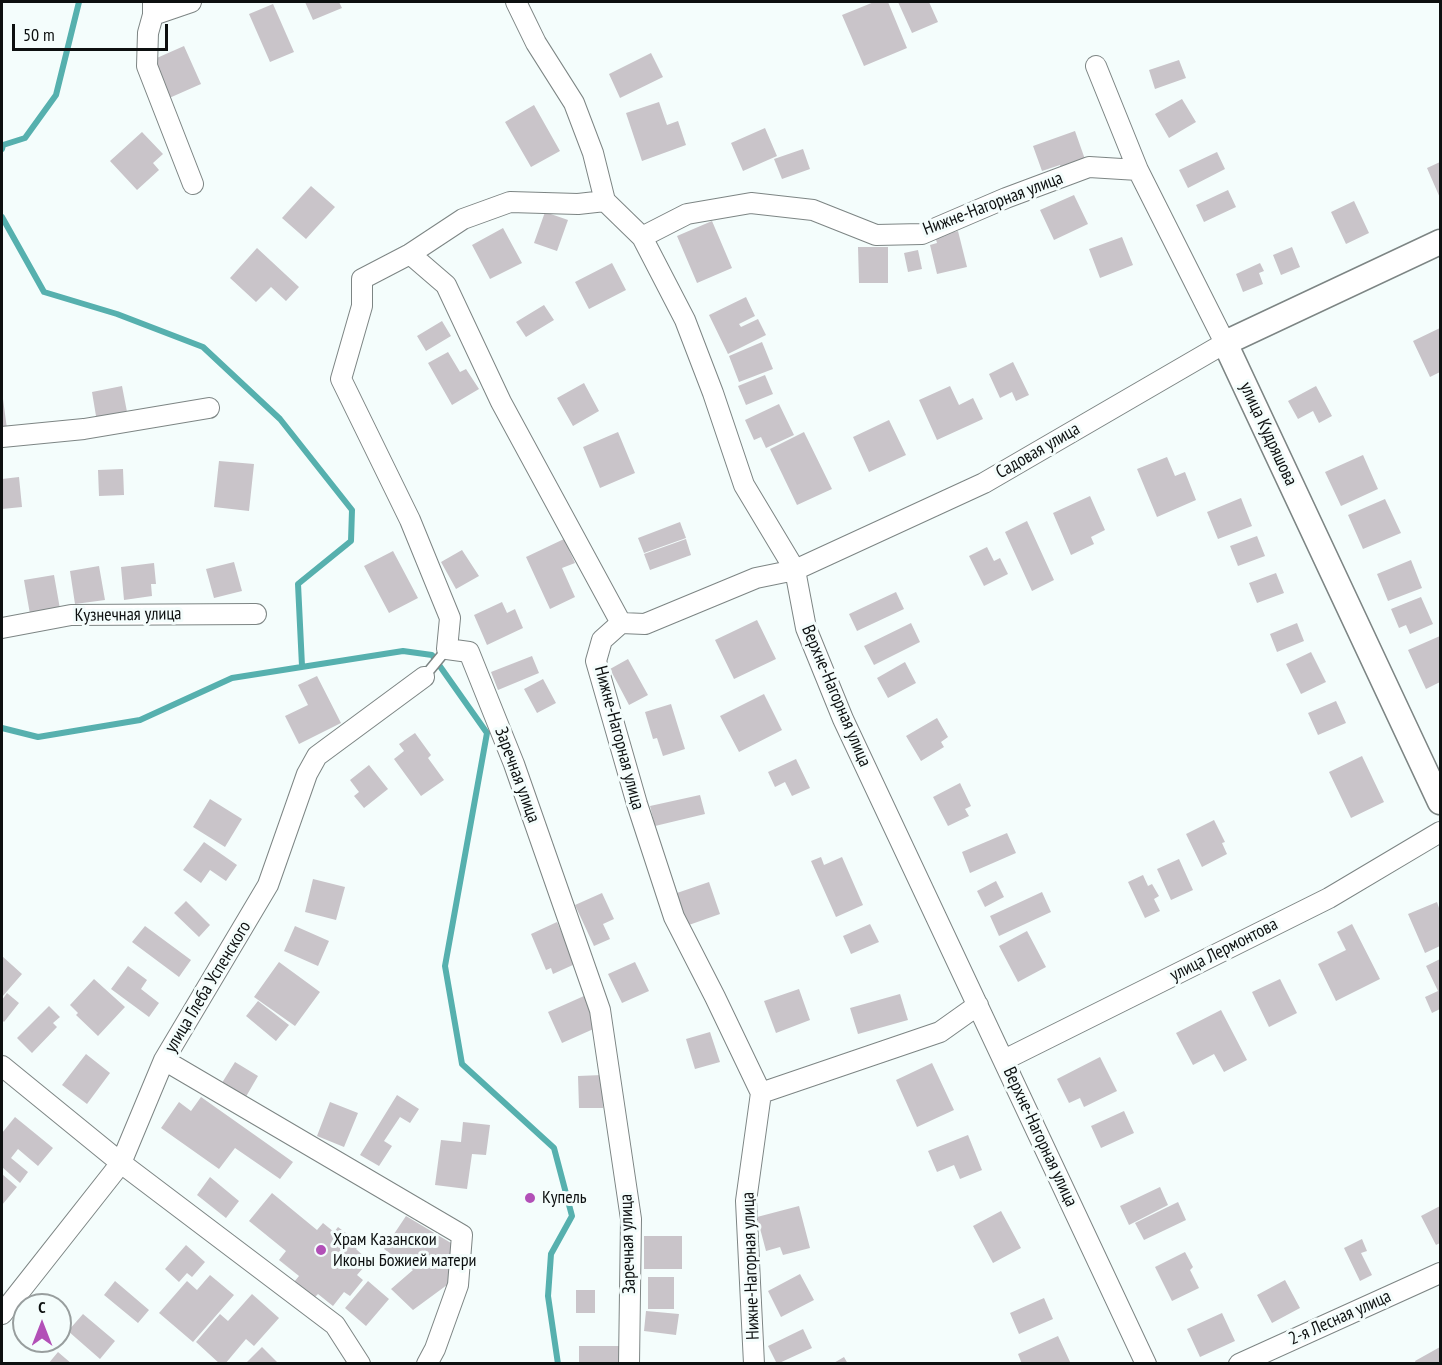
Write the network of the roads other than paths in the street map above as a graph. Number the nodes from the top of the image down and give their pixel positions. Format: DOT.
graph roads {
  1 [pos="191,2"];
  2 [pos="516,2"];
  3 [pos="153,8"];
  4 [pos="1096,66"];
  5 [pos="1138,170"];
  6 [pos="193,184"];
  7 [pos="605,201"];
  8 [pos="642,237"];
  9 [pos="1440,242"];
  10 [pos="410,254"];
  11 [pos="1225,343"];
  12 [pos="209,408"];
  13 [pos="2,437"];
  14 [pos="795,570"];
  15 [pos="256,614"];
  16 [pos="621,623"];
  17 [pos="2,628"];
  18 [pos="447,649"];
  19 [pos="424,677"];
  20 [pos="1440,802"];
  21 [pos="1440,832"];
  22 [pos="978,1005"];
  23 [pos="164,1060"];
  24 [pos="1004,1060"];
  25 [pos="2,1066"];
  26 [pos="761,1093"];
  27 [pos="121,1163"];
  28 [pos="1440,1273"];
  29 [pos="2,1314"];
  30 [pos="360,1364"];
  31 [pos="427,1364"];
  32 [pos="629,1364"];
  33 [pos="754,1364"];
  34 [pos="1146,1364"];
  35 [pos="1239,1364"];
  1 -- 3 [label="street"];
  2 -- 7 [label="street"];
  3 -- 6 [label="street"];
  4 -- 5 [label="street, улица Кудряшова"];
  5 -- 8 [label="street, Нижне-Нагорная улица"];
  5 -- 11 [label="street, улица Кудряшова"];
  7 -- 8 [label="street, Верхне-Нагорная улица"];
  7 -- 10 [label="street"];
  8 -- 14 [label="street, Верхне-Нагорная улица"];
  9 -- 11 [label="street, Садовая улица"];
  10 -- 16 [label="street"];
  10 -- 18 [label="street"];
  11 -- 14 [label="street, Садовая улица"];
  11 -- 20 [label="street, улица Кудряшова"];
  12 -- 13 [label="street"];
  14 -- 16 [label="street, Садовая улица"];
  14 -- 22 [label="street, Верхне-Нагорная улица"];
  15 -- 17 [label="street, Кузнечная улица"];
  16 -- 26 [label="street, Нижне-Нагорная улица"];
  18 -- 19 [label="lane"];
  18 -- 32 [label="street, Заречная улица"];
  19 -- 23 [label="street, улица Глеба Успенского"];
  21 -- 24 [label="street, улица Лермонтова"];
  22 -- 24 [label="street, Верхне-Нагорная улица"];
  22 -- 26 [label="street"];
  23 -- 27 [label="street, улица Глеба Успенского"];
  23 -- 31 [label="street"];
  24 -- 34 [label="street, Верхне-Нагорная улица"];
  25 -- 27 [label="street"];
  26 -- 33 [label="street, Нижне-Нагорная улица"];
  27 -- 29 [label="street, улица Глеба Успенского"];
  27 -- 30 [label="street"];
  28 -- 35 [label="street, 2-я Лесная улица"];
}
